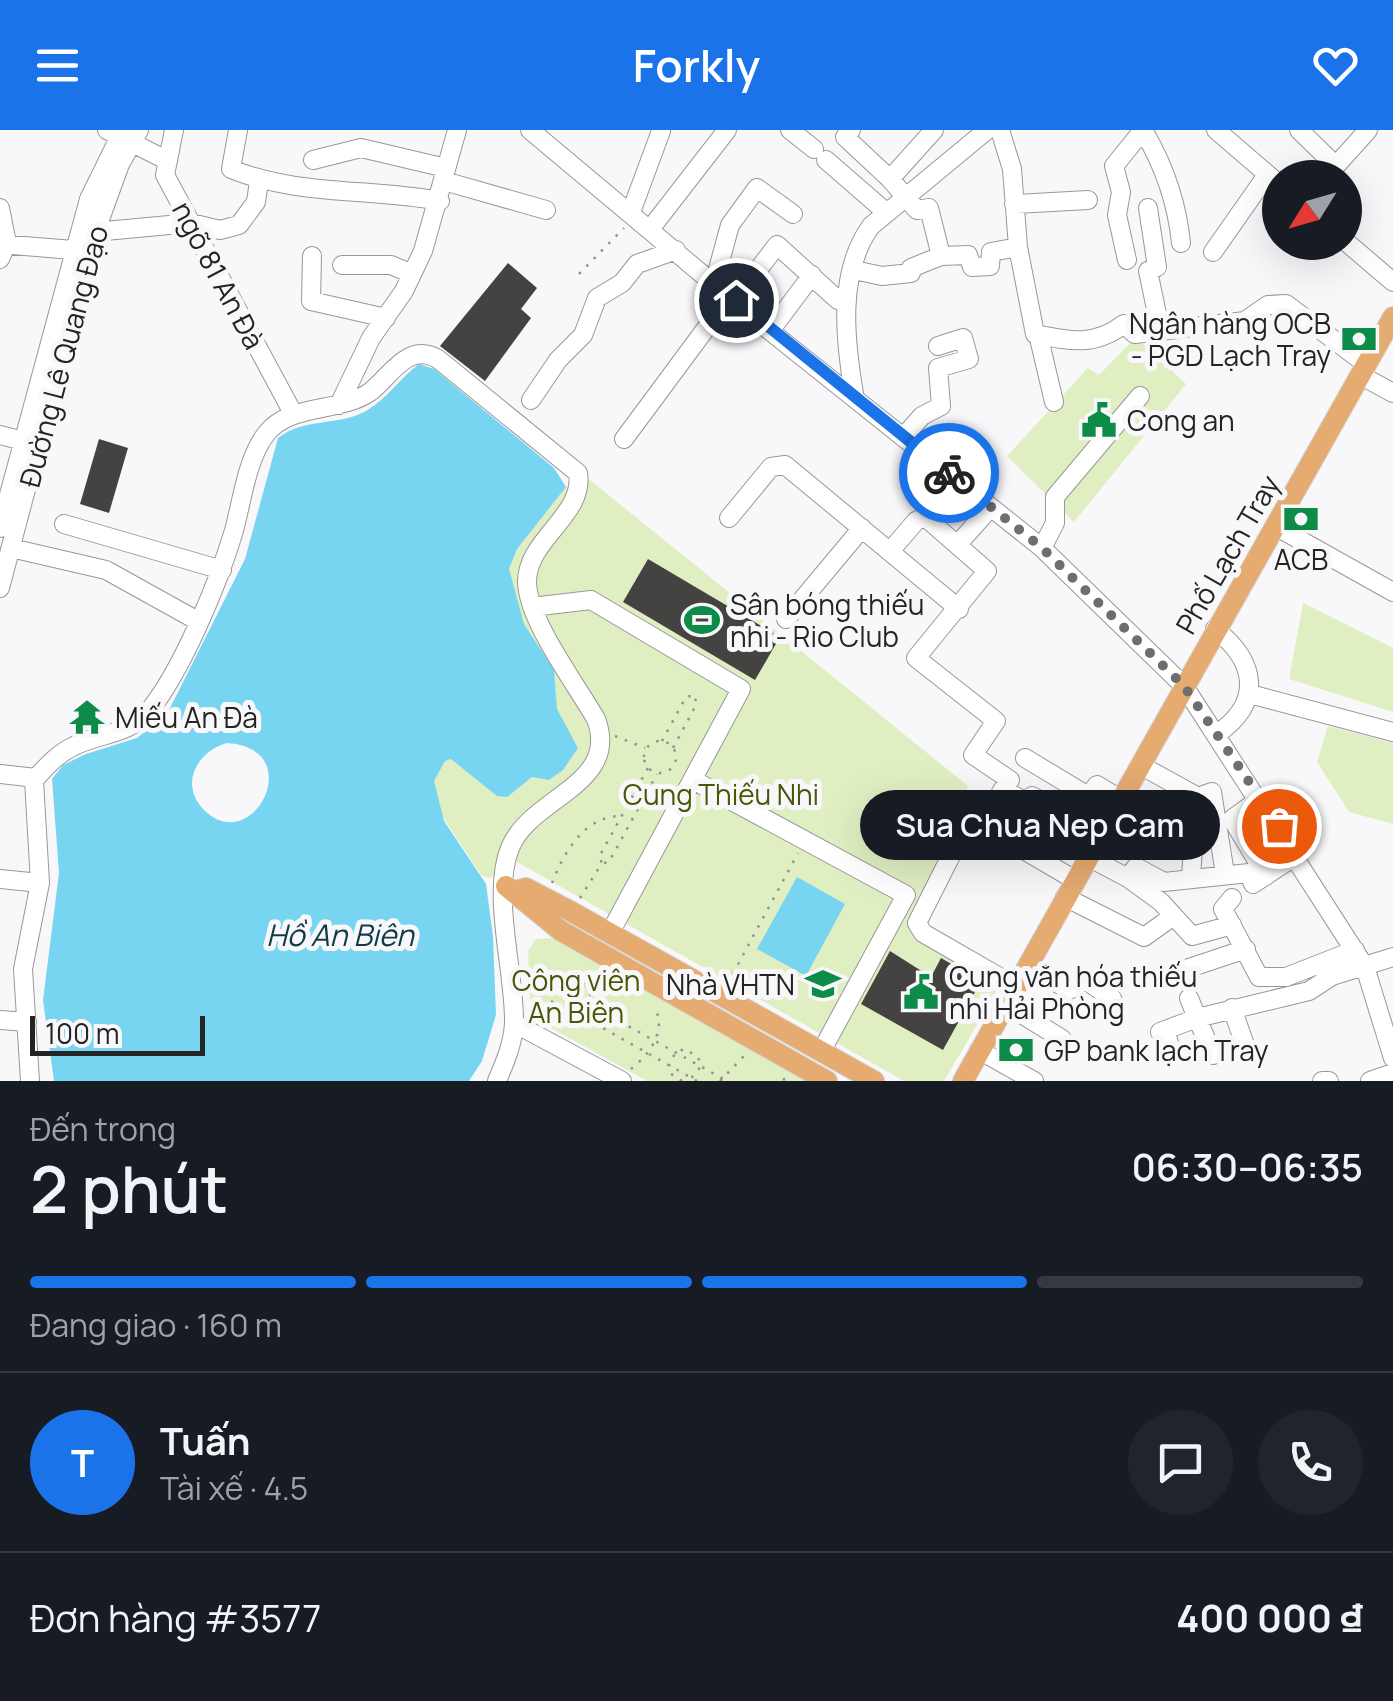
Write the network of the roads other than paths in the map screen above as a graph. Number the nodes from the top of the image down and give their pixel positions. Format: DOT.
graph roads {
  1 [pos="174,130"];
  2 [pos="238,130"];
  3 [pos="457,130"];
  4 [pos="726,130"];
  5 [pos="790,130"];
  6 [pos="851,130"];
  7 [pos="934,130"];
  8 [pos="987,130"];
  9 [pos="1000,130"];
  10 [pos="1143,130"];
  11 [pos="1216,130"];
  12 [pos="1298,130"];
  13 [pos="1368,130"];
  14 [pos="534,131"];
  15 [pos="661,131"];
  16 [pos="124,133"];
  17 [pos="313,160"];
  18 [pos="1321,160"];
  19 [pos="1341,160"];
  20 [pos="168,162"];
  21 [pos="1262,170"];
  22 [pos="445,174"];
  23 [pos="890,179"];
  24 [pos="259,180"];
  25 [pos="1262,194"];
  26 [pos="907,197"];
  27 [pos="440,200"];
  28 [pos="1088,200"];
  29 [pos="1014,204"];
  30 [pos="0,208"];
  31 [pos="1148,208"];
  32 [pos="546,210"];
  33 [pos="887,213"];
  34 [pos="793,214"];
  35 [pos="639,219"];
  36 [pos="191,222"];
  37 [pos="94,232"];
  38 [pos="1181,243"];
  39 [pos="1018,247"];
  40 [pos="2,249"];
  41 [pos="74,250"];
  42 [pos="676,250"];
  43 [pos="1214,252"];
  44 [pos="312,256"];
  45 [pos="941,256"];
  46 [pos="1362,256"];
  47 [pos="1127,260"];
  48 [pos="342,265"];
  49 [pos="854,270"];
  50 [pos="412,274"];
  51 [pos="812,275"];
  52 [pos="715,280"];
  53 [pos="1393,282"];
  54 [pos="732,298"];
  55 [pos="838,300"];
  56 [pos="1393,317"];
  57 [pos="386,318"];
  58 [pos="1160,328"];
  59 [pos="770,330"];
  60 [pos="1038,334"];
  61 [pos="938,346"];
  62 [pos="1363,370"];
  63 [pos="1393,393"];
  64 [pos="854,394"];
  65 [pos="1140,396"];
  66 [pos="531,400"];
  67 [pos="1054,402"];
  68 [pos="339,406"];
  69 [pos="294,415"];
  70 [pos="0,435"];
  71 [pos="905,435"];
  72 [pos="624,440"];
  73 [pos="23,441"];
  74 [pos="990,508"];
  75 [pos="728,518"];
  76 [pos="64,524"];
  77 [pos="1275,526"];
  78 [pos="0,528"];
  79 [pos="862,528"];
  80 [pos="958,544"];
  81 [pos="12,548"];
  82 [pos="1042,548"];
  83 [pos="891,550"];
  84 [pos="222,570"];
  85 [pos="0,588"];
  86 [pos="1393,592"];
  87 [pos="532,607"];
  88 [pos="959,609"];
  89 [pos="786,619"];
  90 [pos="196,620"];
  91 [pos="1215,629"];
  92 [pos="1184,686"];
  93 [pos="1250,694"];
  94 [pos="1393,732"];
  95 [pos="1217,734"];
  96 [pos="1025,758"];
  97 [pos="1140,764"];
  98 [pos="0,774"];
  99 [pos="36,778"];
  100 [pos="695,782"];
  101 [pos="1003,789"];
  102 [pos="1198,797"];
  103 [pos="1260,798"];
  104 [pos="1120,799"];
  105 [pos="1016,846"];
  106 [pos="1091,852"];
  107 [pos="1297,855"];
  108 [pos="1225,874"];
  109 [pos="1266,876"];
  110 [pos="1191,877"];
  111 [pos="1128,878"];
  112 [pos="0,879"];
  113 [pos="40,883"];
  114 [pos="510,888"];
  115 [pos="1070,889"];
  116 [pos="1232,898"];
  117 [pos="1172,916"];
  118 [pos="1232,925"];
  119 [pos="610,934"];
  120 [pos="1246,949"];
  121 [pos="1355,950"];
  122 [pos="1393,957"];
  123 [pos="1028,966"];
  124 [pos="1365,967"];
  125 [pos="1174,973"];
  126 [pos="1010,995"];
  127 [pos="724,998"];
  128 [pos="1112,998"];
  129 [pos="1189,998"];
  130 [pos="1232,1008"];
  131 [pos="712,1016"];
  132 [pos="1197,1018"];
  133 [pos="0,1020"];
  134 [pos="27,1022"];
  135 [pos="514,1023"];
  136 [pos="1062,1039"];
  137 [pos="1245,1044"];
  138 [pos="979,1050"];
  139 [pos="821,1052"];
  140 [pos="1172,1052"];
  141 [pos="1213,1055"];
  142 [pos="1393,1058"];
  143 [pos="1393,1073"];
  144 [pos="626,1076"];
  145 [pos="30,1081"];
  146 [pos="498,1081"];
  147 [pos="827,1081"];
  148 [pos="874,1081"];
  149 [pos="963,1081"];
  150 [pos="1034,1081"];
  151 [pos="1370,1081"];
  1 -- 20 [label="street, ngõ 81 An Đà"];
  2 -- 24 [label="street"];
  3 -- 22 [label="street"];
  4 -- 35 [label="street"];
  5 -- 33 [label="street"];
  6 -- 23 [label="street"];
  7 -- 23 [label="street"];
  8 -- 26 [label="street"];
  9 -- 29 [label="street"];
  10 -- 38 [label="street"];
  10 -- 47 [label="street"];
  11 -- 21 [label="street"];
  12 -- 18 [label="street"];
  13 -- 19 [label="street"];
  14 -- 35 [label="street"];
  15 -- 35 [label="street"];
  16 -- 20 [label="street"];
  16 -- 37 [label="street, Đường Lê Quang Đạo"];
  16 -- 41 [label="street, Đường Lê Quang Đạo"];
  17 -- 22 [label="street"];
  20 -- 36 [label="street, ngõ 81 An Đà"];
  22 -- 27 [label="street"];
  22 -- 32 [label="street"];
  23 -- 26 [label="street"];
  24 -- 27 [label="street"];
  24 -- 36 [label="street"];
  25 -- 43 [label="street"];
  26 -- 33 [label="street"];
  26 -- 45 [label="street"];
  27 -- 50 [label="street"];
  28 -- 29 [label="street"];
  29 -- 39 [label="street"];
  30 -- 40 [label="street"];
  31 -- 58 [label="street"];
  33 -- 49 [label="street"];
  34 -- 52 [label="street"];
  35 -- 42 [label="street"];
  36 -- 37 [label="street"];
  36 -- 69 [label="street, ngõ 81 An Đà"];
  37 -- 81 [label="street, Đường Lê Quang Đạo"];
  39 -- 45 [label="street"];
  39 -- 60 [label="street"];
  40 -- 41 [label="street"];
  41 -- 73 [label="street, Đường Lê Quang Đạo"];
  42 -- 52 [label="street"];
  42 -- 66 [label="street"];
  44 -- 57 [label="street"];
  45 -- 49 [label="street"];
  46 -- 53 [label="street"];
  48 -- 50 [label="street"];
  49 -- 64 [label="street"];
  50 -- 57 [label="street"];
  51 -- 54 [label="street"];
  51 -- 55 [label="street"];
  51 -- 59 [label="street"];
  52 -- 54 [label="street"];
  54 -- 59 [label="street"];
  54 -- 72 [label="street"];
  56 -- 62 [label="main road, Phố Lạch Tray"];
  57 -- 68 [label="street"];
  58 -- 60 [label="street"];
  58 -- 62 [label="street"];
  59 -- 64 [label="street"];
  60 -- 67 [label="street"];
  61 -- 71 [label="street"];
  62 -- 63 [label="street"];
  62 -- 77 [label="main road, Phố Lạch Tray"];
  64 -- 71 [label="street"];
  65 -- 82 [label="street"];
  68 -- 69 [label="street"];
  68 -- 87 [label="street"];
  69 -- 84 [label="street"];
  70 -- 73 [label="street"];
  71 -- 74 [label="street"];
  73 -- 78 [label="street, Đường Lê Quang Đạo"];
  74 -- 80 [label="street"];
  74 -- 82 [label="street"];
  75 -- 79 [label="street"];
  76 -- 84 [label="street"];
  77 -- 86 [label="street"];
  77 -- 91 [label="main road, Phố Lạch Tray"];
  79 -- 83 [label="street"];
  79 -- 89 [label="street"];
  80 -- 83 [label="street"];
  80 -- 88 [label="street"];
  81 -- 85 [label="street, Đường Lê Quang Đạo"];
  81 -- 90 [label="street"];
  82 -- 92 [label="street"];
  83 -- 88 [label="street"];
  84 -- 90 [label="street"];
  87 -- 100 [label="street"];
  87 -- 114 [label="street"];
  88 -- 101 [label="street"];
  90 -- 99 [label="street"];
  91 -- 92 [label="main road, Phố Lạch Tray"];
  91 -- 93 [label="street"];
  92 -- 95 [label="street"];
  92 -- 97 [label="main road, Phố Lạch Tray"];
  93 -- 94 [label="street"];
  93 -- 95 [label="street"];
  95 -- 103 [label="street"];
  96 -- 104 [label="street"];
  97 -- 102 [label="street"];
  97 -- 104 [label="main road, Phố Lạch Tray"];
  98 -- 99 [label="street"];
  99 -- 113 [label="street"];
  100 -- 119 [label="street"];
  100 -- 139 [label="street"];
  101 -- 106 [label="street"];
  101 -- 126 [label="street"];
  102 -- 108 [label="street"];
  102 -- 110 [label="street"];
  103 -- 107 [label="street"];
  103 -- 109 [label="street"];
  104 -- 106 [label="main road, Phố Lạch Tray"];
  105 -- 115 [label="street"];
  106 -- 111 [label="street"];
  106 -- 115 [label="main road, Phố Lạch Tray"];
  107 -- 109 [label="street"];
  107 -- 121 [label="street"];
  108 -- 109 [label="street"];
  108 -- 110 [label="street"];
  110 -- 111 [label="street"];
  111 -- 117 [label="street"];
  112 -- 113 [label="street"];
  113 -- 134 [label="street"];
  114 -- 119 [label="main road"];
  114 -- 131 [label="main road"];
  114 -- 135 [label="street"];
  115 -- 117 [label="street"];
  115 -- 123 [label="main road, Phố Lạch Tray"];
  116 -- 118 [label="street"];
  117 -- 118 [label="street"];
  118 -- 120 [label="street"];
  119 -- 127 [label="main road"];
  120 -- 121 [label="street"];
  120 -- 125 [label="street"];
  121 -- 124 [label="street"];
  122 -- 124 [label="street"];
  123 -- 126 [label="main road, Phố Lạch Tray"];
  123 -- 128 [label="street"];
  124 -- 130 [label="street"];
  124 -- 142 [label="street"];
  126 -- 136 [label="street"];
  126 -- 138 [label="main road, Phố Lạch Tray"];
  127 -- 131 [label="main road"];
  127 -- 139 [label="main road"];
  129 -- 132 [label="street"];
  130 -- 132 [label="street"];
  130 -- 137 [label="street"];
  131 -- 147 [label="main road"];
  132 -- 140 [label="street"];
  132 -- 141 [label="street"];
  133 -- 134 [label="street"];
  134 -- 145 [label="street"];
  135 -- 144 [label="street"];
  135 -- 146 [label="street"];
  138 -- 149 [label="main road, Phố Lạch Tray"];
  138 -- 150 [label="street"];
  139 -- 148 [label="main road"];
  143 -- 151 [label="street"];
}
